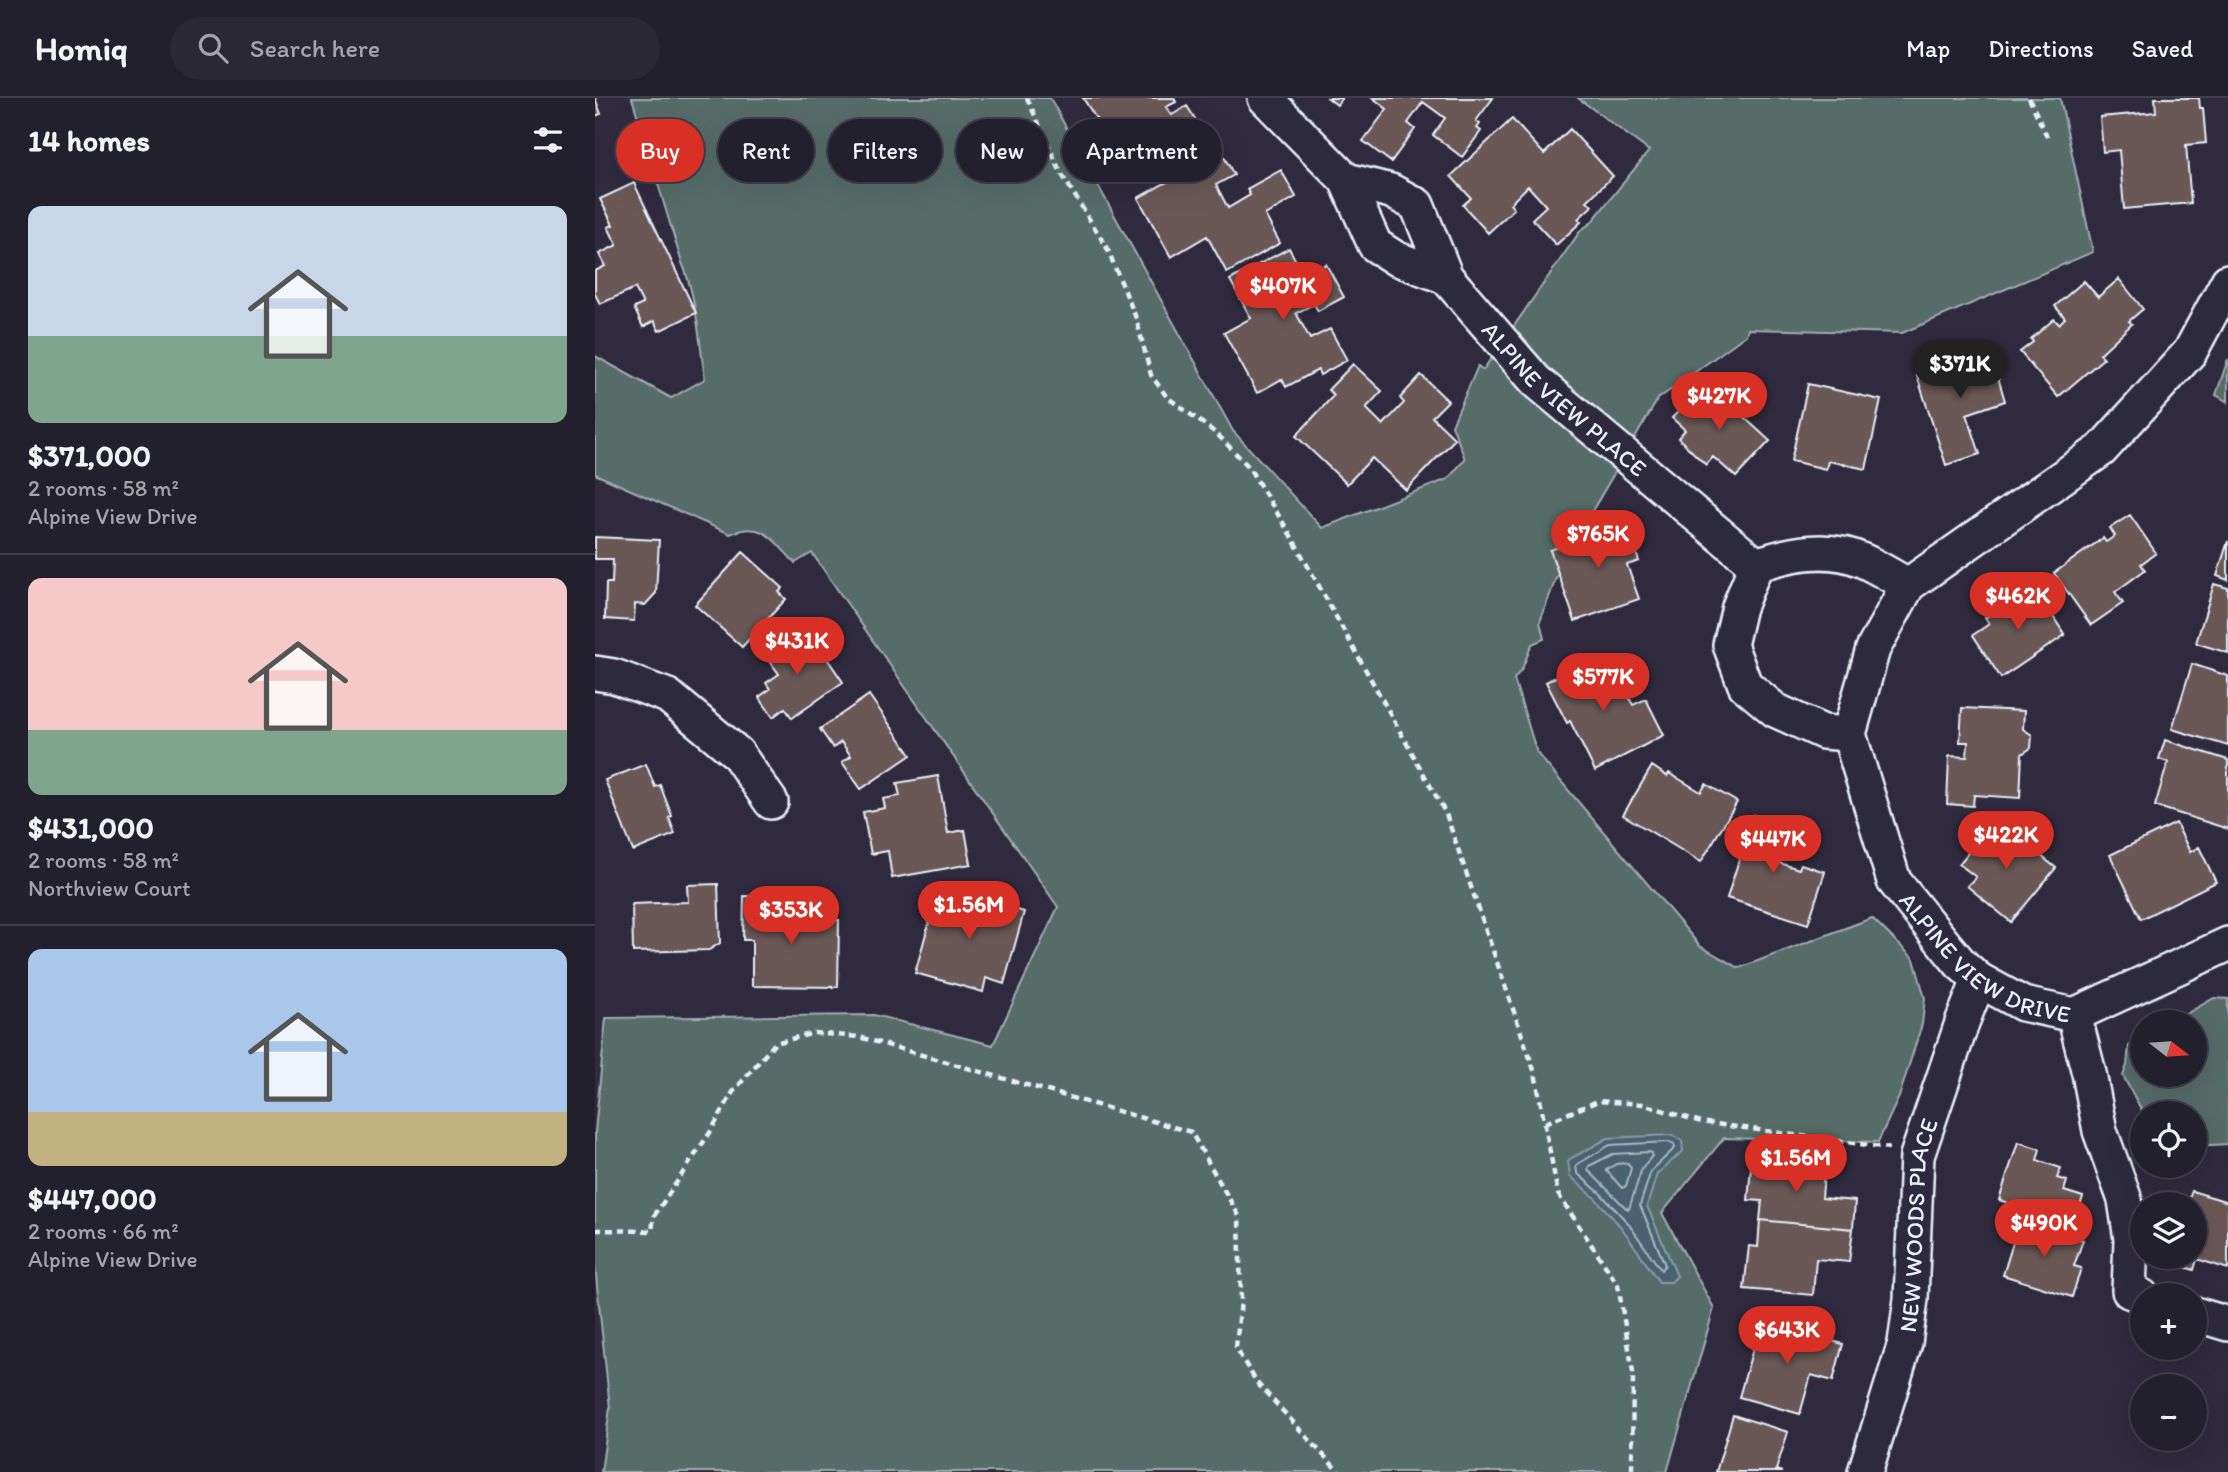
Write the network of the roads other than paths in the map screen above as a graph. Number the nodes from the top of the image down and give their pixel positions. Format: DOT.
graph roads {
  1 [pos="1265,98"];
  2 [pos="1346,180"];
  3 [pos="1446,277"];
  4 [pos="2228,281"];
  5 [pos="1756,565"];
  6 [pos="1907,586"];
  7 [pos="595,673"];
  8 [pos="1849,734"];
  9 [pos="771,802"];
  10 [pos="2228,944"];
  11 [pos="1979,980"];
  12 [pos="2074,1015"];
  13 [pos="2130,1291"];
  14 [pos="2207,1318"];
  15 [pos="2228,1324"];
  16 [pos="1865,1472"];
  1 -- 2 [label="street, ALPINE VIEW PLACE"];
  2 -- 3 [label="street, ALPINE VIEW PLACE"];
  2 -- 3 [label="street, ALPINE VIEW PLACE"];
  3 -- 5 [label="street, ALPINE VIEW PLACE"];
  4 -- 6 [label="street"];
  5 -- 6 [label="street"];
  5 -- 8 [label="street"];
  6 -- 8 [label="street"];
  7 -- 9 [label="street"];
  8 -- 11 [label="street, ALPINE VIEW DRIVE"];
  10 -- 12 [label="street, ALPINE VIEW DRIVE"];
  11 -- 12 [label="street, ALPINE VIEW DRIVE"];
  11 -- 16 [label="street, NEW WOODS PLACE"];
  12 -- 13 [label="street"];
  14 -- 15 [label="street"];
}
